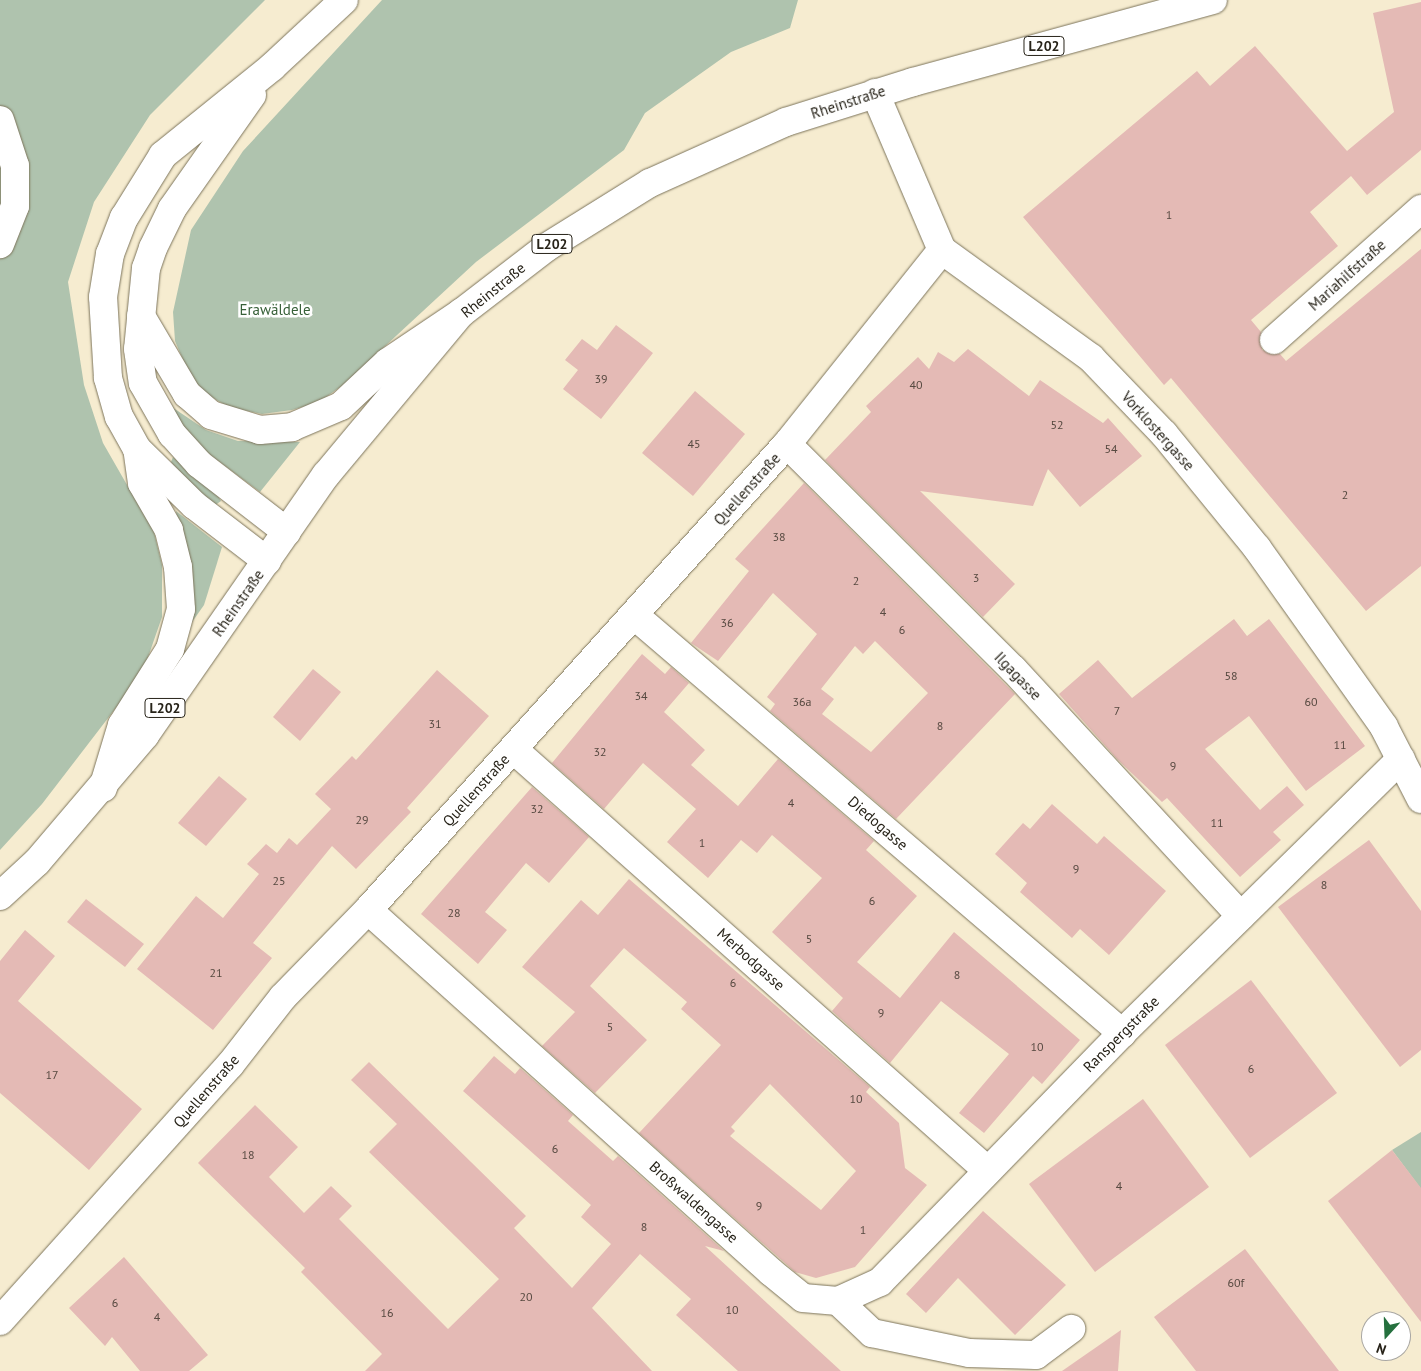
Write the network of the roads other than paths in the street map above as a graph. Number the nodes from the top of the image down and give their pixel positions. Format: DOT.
graph roads {
  1 [pos="344,0"];
  2 [pos="1213,0"];
  3 [pos="272,67"];
  4 [pos="875,93"];
  5 [pos="0,120"];
  6 [pos="1421,210"];
  7 [pos="0,244"];
  8 [pos="942,250"];
  9 [pos="461,313"];
  10 [pos="141,316"];
  11 [pos="1274,340"];
  12 [pos="787,444"];
  13 [pos="137,449"];
  14 [pos="287,532"];
  15 [pos="266,561"];
  16 [pos="634,615"];
  17 [pos="514,748"];
  18 [pos="1401,759"];
  19 [pos="103,788"];
  20 [pos="1421,799"];
  21 [pos="0,896"];
  22 [pos="368,910"];
  23 [pos="1241,916"];
  24 [pos="1122,1032"];
  25 [pos="988,1171"];
  26 [pos="838,1301"];
  27 [pos="0,1321"];
  28 [pos="1071,1329"];
  1 -- 3 [label="main road"];
  2 -- 4 [label="main road, Rheinstraße / L202"];
  3 -- 10 [label="main road"];
  3 -- 13 [label="main road"];
  4 -- 8 [label="main road"];
  4 -- 9 [label="main road, Rheinstraße / L202"];
  5 -- 7 [label="main road"];
  6 -- 11 [label="main road, Mariahilfstraße"];
  8 -- 12 [label="main road, Quellenstraße"];
  8 -- 18 [label="main road, Vorklostergasse"];
  9 -- 10 [label="main road"];
  9 -- 14 [label="main road, Rheinstraße / L202"];
  10 -- 14 [label="main road"];
  12 -- 16 [label="main road, Quellenstraße"];
  12 -- 23 [label="main road, Ilgagasse"];
  13 -- 15 [label="main road"];
  13 -- 19 [label="main road"];
  14 -- 15 [label="main road, Rheinstraße / L202"];
  15 -- 19 [label="main road, Rheinstraße / L202"];
  16 -- 17 [label="main road, Quellenstraße"];
  16 -- 24 [label="main road, Diedogasse"];
  17 -- 22 [label="main road, Quellenstraße"];
  17 -- 25 [label="main road, Merbodgasse"];
  18 -- 20 [label="main road, Vorklostergasse"];
  18 -- 23 [label="main road, Ranspergstraße"];
  19 -- 21 [label="main road, Rheinstraße / L202"];
  22 -- 26 [label="main road, Broßwaldengasse"];
  22 -- 27 [label="main road, Quellenstraße"];
  23 -- 24 [label="main road, Ranspergstraße"];
  24 -- 25 [label="main road, Ranspergstraße"];
  25 -- 26 [label="main road, Ranspergstraße"];
  26 -- 28 [label="main road"];
}
